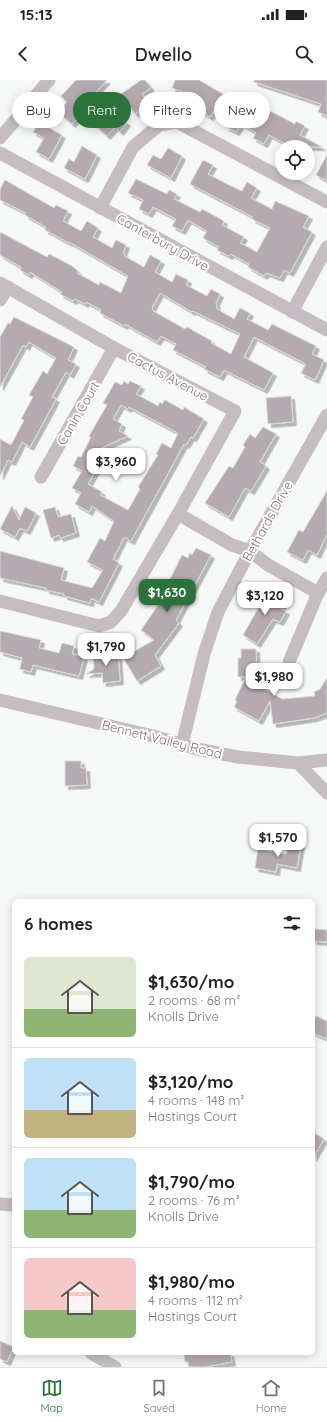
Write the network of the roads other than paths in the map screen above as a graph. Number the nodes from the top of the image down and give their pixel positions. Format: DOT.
graph roads {
  1 [pos="49,80"];
  2 [pos="0,138"];
  3 [pos="0,153"];
  4 [pos="327,202"];
  5 [pos="100,208"];
  6 [pos="327,248"];
  7 [pos="4,285"];
  8 [pos="0,300"];
  9 [pos="292,312"];
  10 [pos="327,330"];
  11 [pos="114,348"];
  12 [pos="327,415"];
  13 [pos="41,477"];
  14 [pos="178,514"];
  15 [pos="250,551"];
  16 [pos="327,578"];
  17 [pos="318,594"];
  18 [pos="0,601"];
  19 [pos="289,662"];
  20 [pos="0,700"];
  21 [pos="182,745"];
  22 [pos="327,760"];
  23 [pos="298,763"];
  24 [pos="327,793"];
  25 [pos="0,1204"];
  26 [pos="12,1205"];
  27 [pos="94,1355"];
  28 [pos="115,1367"];
  1 -- 2 [label="street"];
  3 -- 5 [label="street, Canterbury Drive"];
  4 -- 5 [label="street"];
  5 -- 9 [label="street, Canterbury Drive"];
  6 -- 9 [label="street"];
  7 -- 8 [label="street"];
  7 -- 11 [label="street, Cactus Avenue"];
  9 -- 10 [label="street, Canterbury Drive"];
  11 -- 13 [label="street, Canin Court"];
  11 -- 14 [label="street, Cactus Avenue"];
  12 -- 15 [label="street, Bethards Drive"];
  14 -- 15 [label="street"];
  14 -- 18 [label="street"];
  15 -- 17 [label="street"];
  15 -- 21 [label="street, Bethards Drive"];
  16 -- 17 [label="street"];
  17 -- 19 [label="street"];
  20 -- 21 [label="street, Bennett Valley Road"];
  21 -- 23 [label="street, Bennett Valley Road"];
  22 -- 23 [label="street, Bennett Valley Road"];
  23 -- 24 [label="street"];
  25 -- 26 [label="street"];
  27 -- 28 [label="street"];
}
